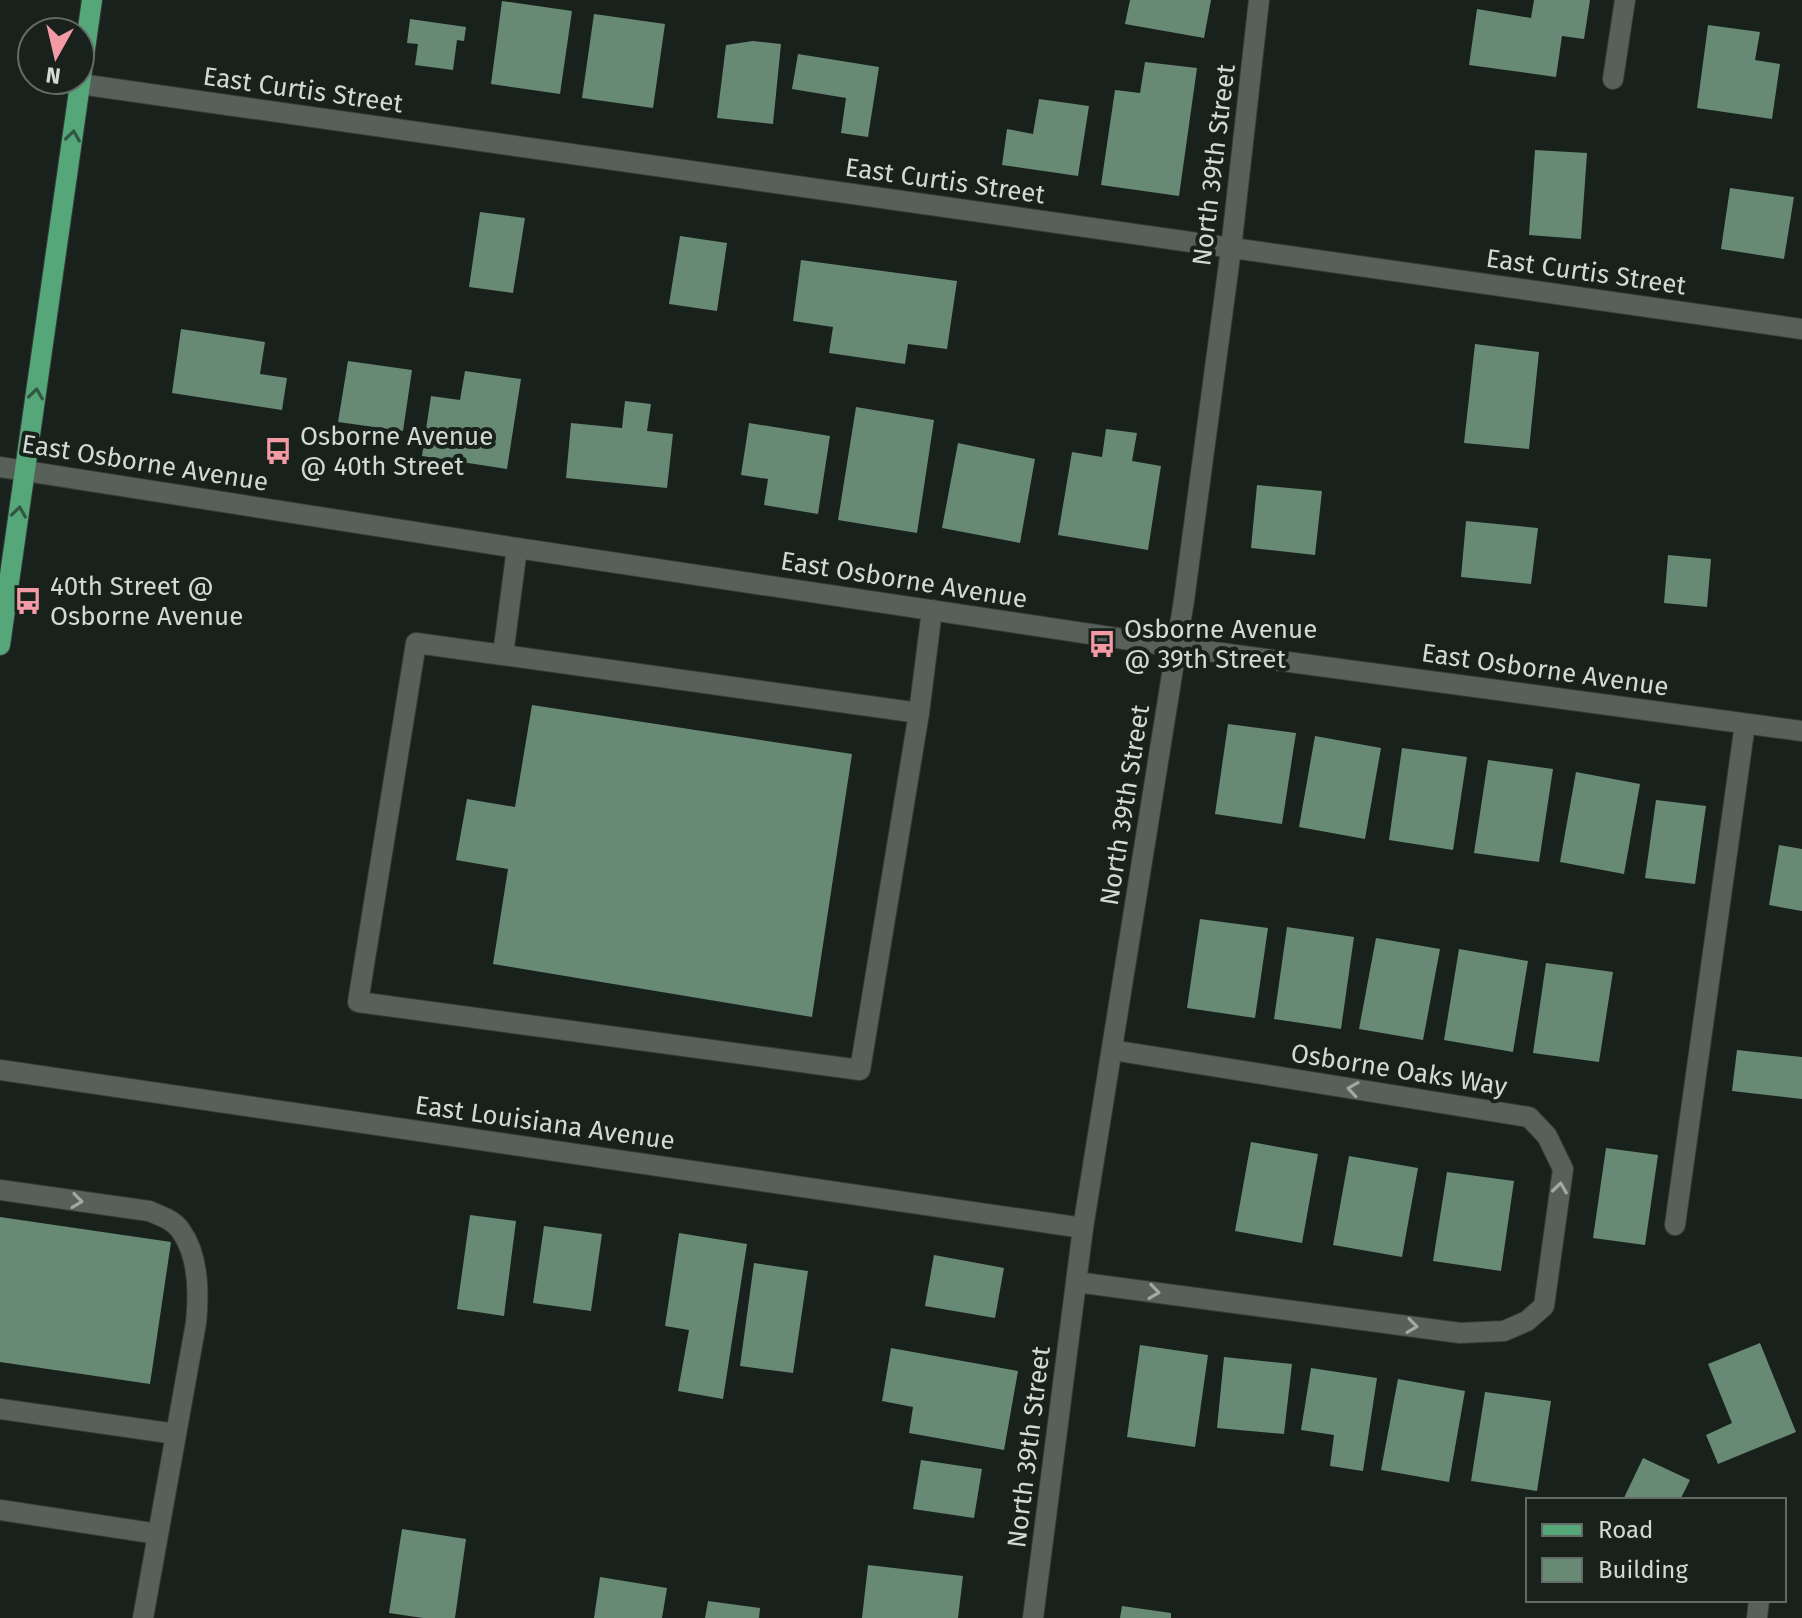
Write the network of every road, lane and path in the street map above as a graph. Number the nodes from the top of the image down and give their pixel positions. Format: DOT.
graph roads {
  1 [pos="1259,0"];
  2 [pos="1625,0"];
  3 [pos="1613,79"];
  4 [pos="96,86"];
  5 [pos="78,96"];
  6 [pos="1231,249"];
  7 [pos="1802,329"];
  8 [pos="0,467"];
  9 [pos="25,471"];
  10 [pos="517,548"];
  11 [pos="932,610"];
  12 [pos="0,645"];
  13 [pos="1177,647"];
  14 [pos="503,655"];
  15 [pos="919,713"];
  16 [pos="1745,724"];
  17 [pos="1802,731"];
  18 [pos="1112,1050"];
  19 [pos="0,1070"];
  20 [pos="0,1190"];
  21 [pos="1675,1225"];
  22 [pos="1083,1228"];
  23 [pos="1076,1282"];
  24 [pos="0,1409"];
  25 [pos="176,1434"];
  26 [pos="0,1510"];
  27 [pos="158,1534"];
  28 [pos="143,1618"];
  29 [pos="1033,1618"];
  1 -- 6 [label="street, North 39th Street"];
  2 -- 3 [label="street"];
  4 -- 6 [label="street, East Curtis Street"];
  9 -- 5 [label="main road, one-way"];
  6 -- 7 [label="street, East Curtis Street"];
  6 -- 13 [label="street, North 39th Street"];
  8 -- 9 [label="street, East Osborne Avenue"];
  9 -- 10 [label="street, East Osborne Avenue"];
  12 -- 9 [label="main road, one-way"];
  10 -- 11 [label="street, East Osborne Avenue"];
  10 -- 14 [label="street"];
  11 -- 13 [label="street, East Osborne Avenue"];
  11 -- 15 [label="street"];
  13 -- 16 [label="street, East Osborne Avenue"];
  13 -- 18 [label="street, North 39th Street"];
  14 -- 15 [label="street"];
  14 -- 15 [label="street"];
  16 -- 17 [label="street, East Osborne Avenue"];
  16 -- 21 [label="street"];
  18 -- 22 [label="street, North 39th Street"];
  23 -- 18 [label="street, Osborne Oaks Way, one-way"];
  19 -- 22 [label="street, East Louisiana Avenue"];
  20 -- 25 [label="street, one-way"];
  22 -- 23 [label="street, North 39th Street"];
  23 -- 29 [label="street, North 39th Street"];
  24 -- 25 [label="street"];
  25 -- 27 [label="street"];
  26 -- 27 [label="street"];
  27 -- 28 [label="street"];
}
